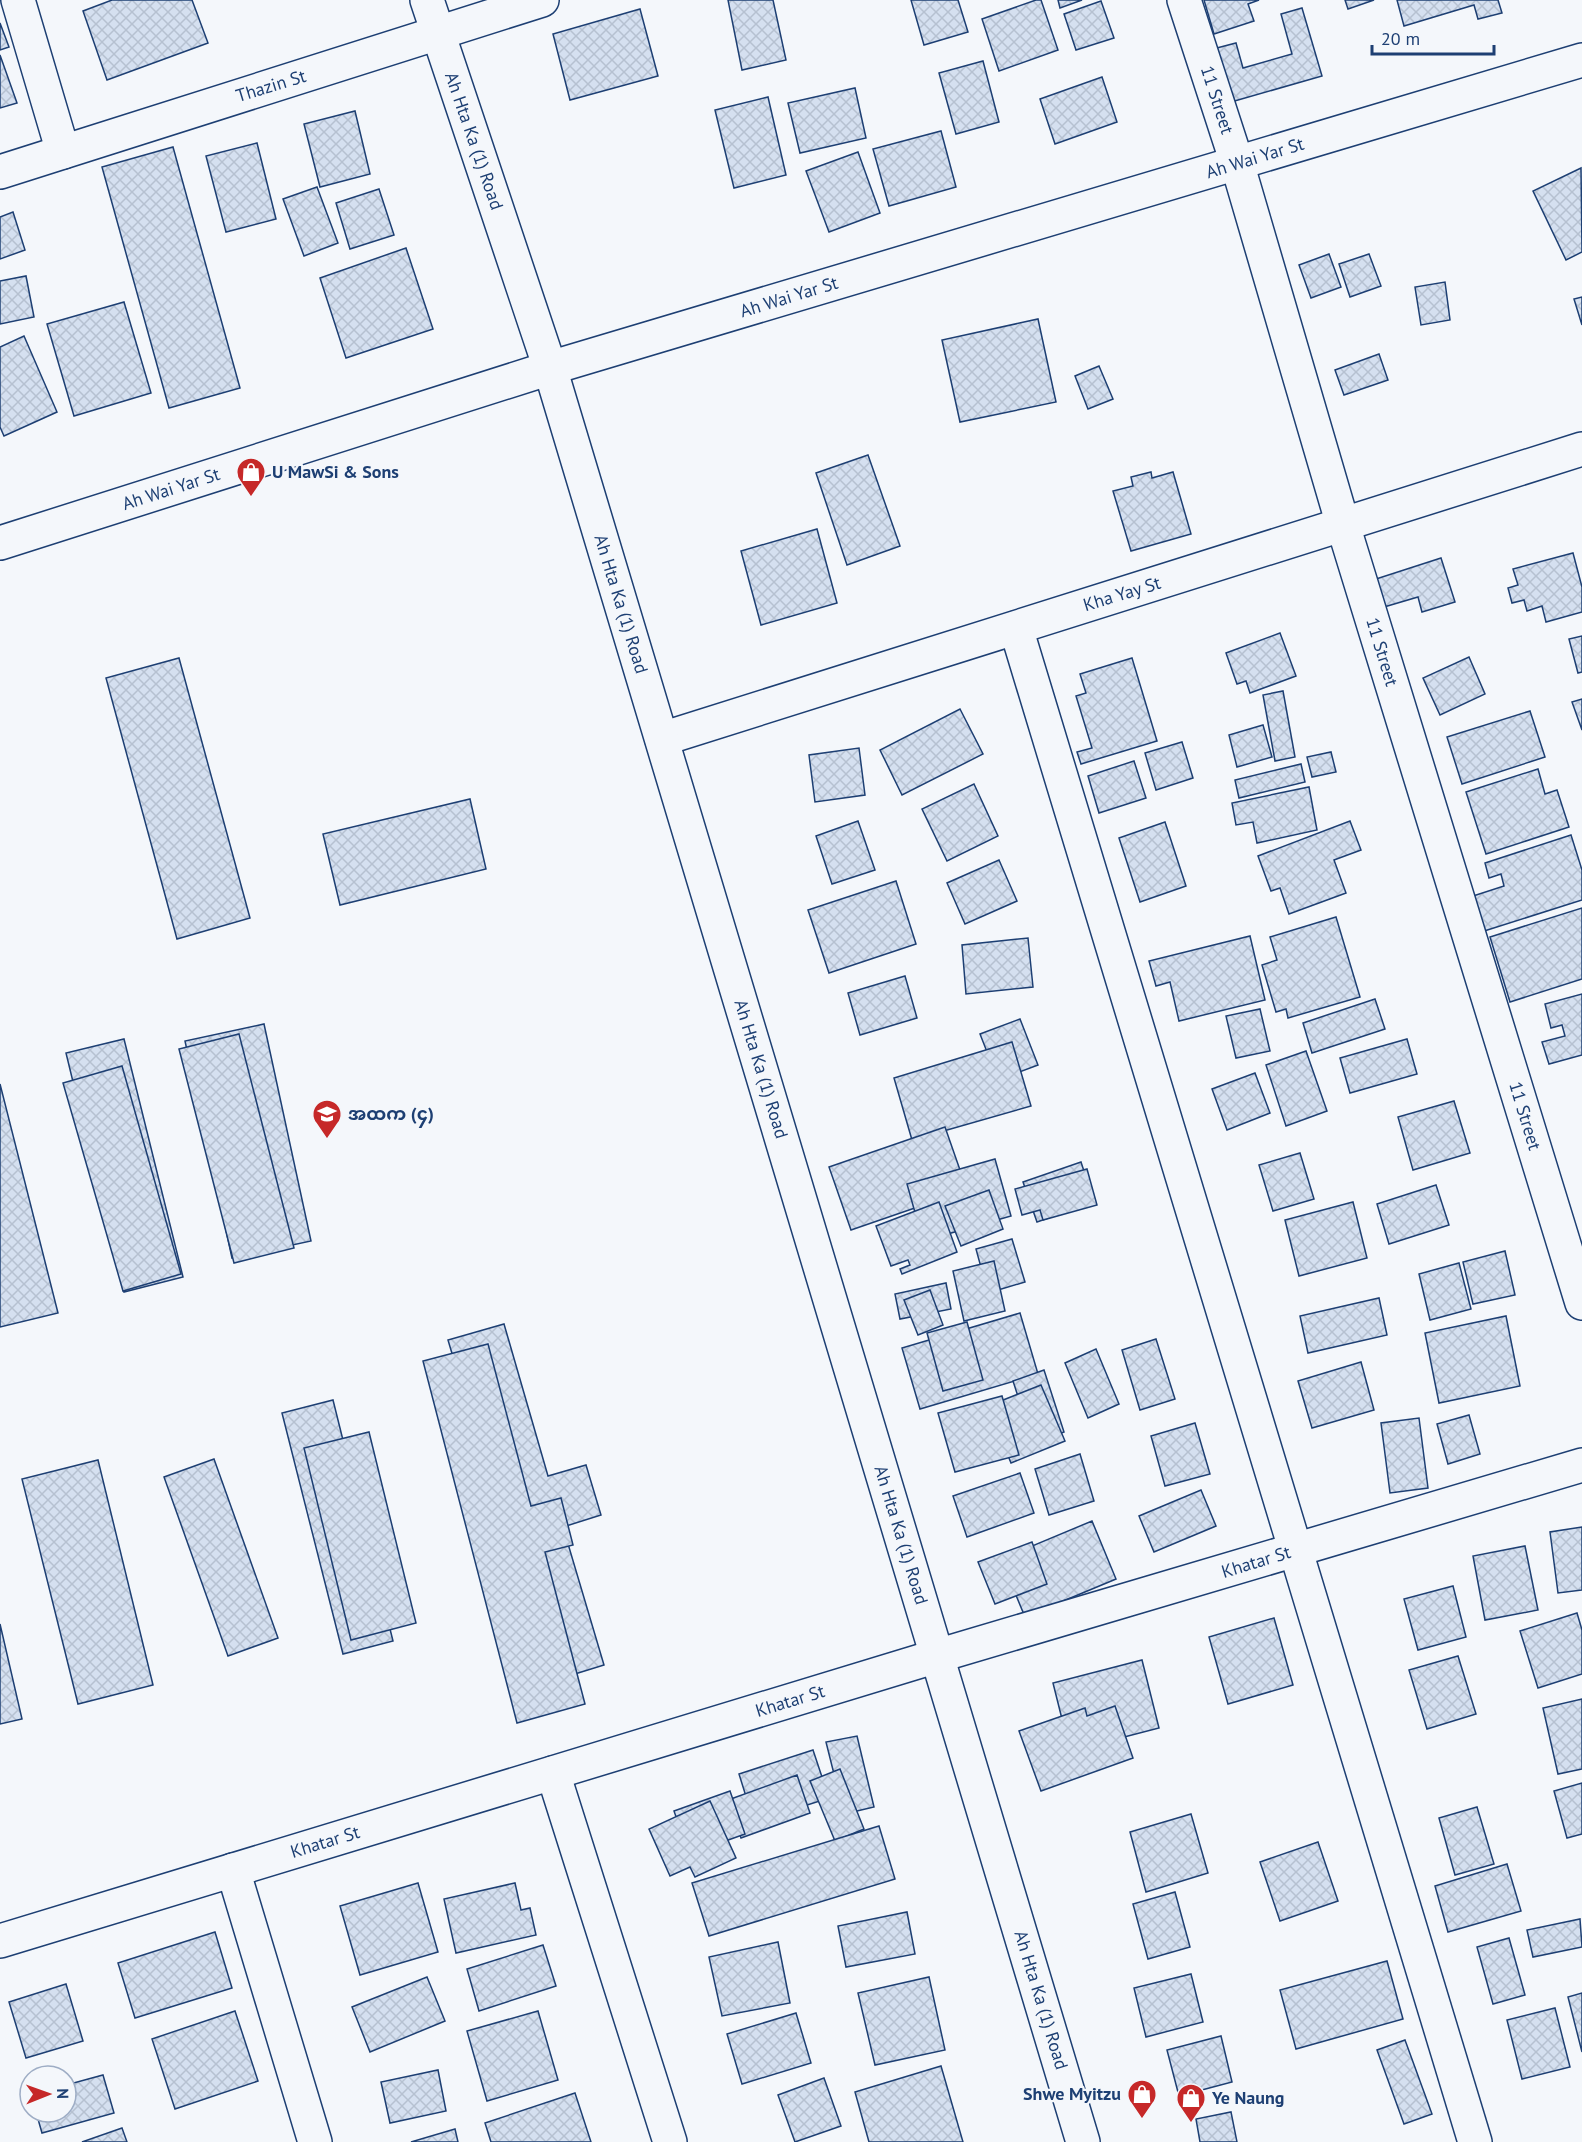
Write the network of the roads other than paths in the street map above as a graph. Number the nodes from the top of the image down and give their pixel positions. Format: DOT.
graph roads {
  1 [pos="18,0"];
  2 [pos="427,0"];
  3 [pos="542,0"];
  4 [pos="1184,0"];
  5 [pos="438,34"];
  6 [pos="1582,60"];
  7 [pos="63,152"];
  8 [pos="1238,163"];
  9 [pos="0,172"];
  10 [pos="550,368"];
  11 [pos="1582,449"];
  12 [pos="1343,525"];
  13 [pos="0,543"];
  14 [pos="1016,628"];
  15 [pos="662,739"];
  16 [pos="1582,1303"];
  17 [pos="1582,1465"];
  18 [pos="1295,1551"];
  19 [pos="937,1656"];
  20 [pos="553,1773"];
  21 [pos="233,1870"];
  22 [pos="0,1941"];
  23 [pos="315,2142"];
  24 [pos="670,2142"];
  25 [pos="1083,2142"];
  26 [pos="1475,2142"];
  1 -- 7 [label="street"];
  2 -- 5 [label="street, Ah Hta Ka (1) Road"];
  3 -- 5 [label="street, Thazin St"];
  4 -- 8 [label="street, 11 Street"];
  5 -- 7 [label="street, Thazin St"];
  5 -- 10 [label="street, Ah Hta Ka (1) Road"];
  6 -- 8 [label="street, Ah Wai Yar St"];
  7 -- 9 [label="street, Thazin St"];
  8 -- 10 [label="street, Ah Wai Yar St"];
  8 -- 12 [label="street, 11 Street"];
  10 -- 13 [label="street, Ah Wai Yar St"];
  10 -- 15 [label="street, Ah Hta Ka (1) Road"];
  11 -- 12 [label="street, Kha Yay St"];
  12 -- 14 [label="street, Kha Yay St"];
  12 -- 16 [label="street, 11 Street"];
  14 -- 15 [label="street, Kha Yay St"];
  14 -- 18 [label="street"];
  15 -- 19 [label="street, Ah Hta Ka (1) Road"];
  17 -- 18 [label="street, Khatar St"];
  18 -- 19 [label="street, Khatar St"];
  18 -- 26 [label="street"];
  19 -- 20 [label="street, Khatar St"];
  19 -- 25 [label="street, Ah Hta Ka (1) Road"];
  20 -- 21 [label="street, Khatar St"];
  20 -- 24 [label="street"];
  21 -- 22 [label="street, Khatar St"];
  21 -- 23 [label="street"];
}
